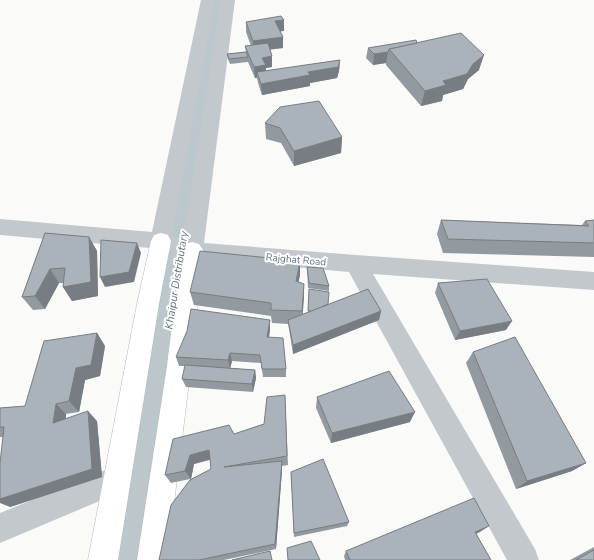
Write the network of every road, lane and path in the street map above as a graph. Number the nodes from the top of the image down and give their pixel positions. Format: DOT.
graph roads {
  1 [pos="208,0"];
  2 [pos="228,0"];
  3 [pos="0,227"];
  4 [pos="161,241"];
  5 [pos="192,250"];
  6 [pos="356,264"];
  7 [pos="594,281"];
  8 [pos="118,478"];
  9 [pos="0,528"];
  10 [pos="103,560"];
  11 [pos="152,560"];
  12 [pos="524,560"];
  1 -- 4 [label="street"];
  2 -- 5 [label="street"];
  3 -- 4 [label="street, Rajghat Road"];
  4 -- 5 [label="street, Rajghat Road"];
  4 -- 8 [label="main road"];
  5 -- 6 [label="street, Rajghat Road"];
  5 -- 11 [label="main road"];
  6 -- 7 [label="street, Rajghat Road"];
  6 -- 12 [label="street"];
  8 -- 9 [label="street"];
  8 -- 10 [label="main road"];
}
